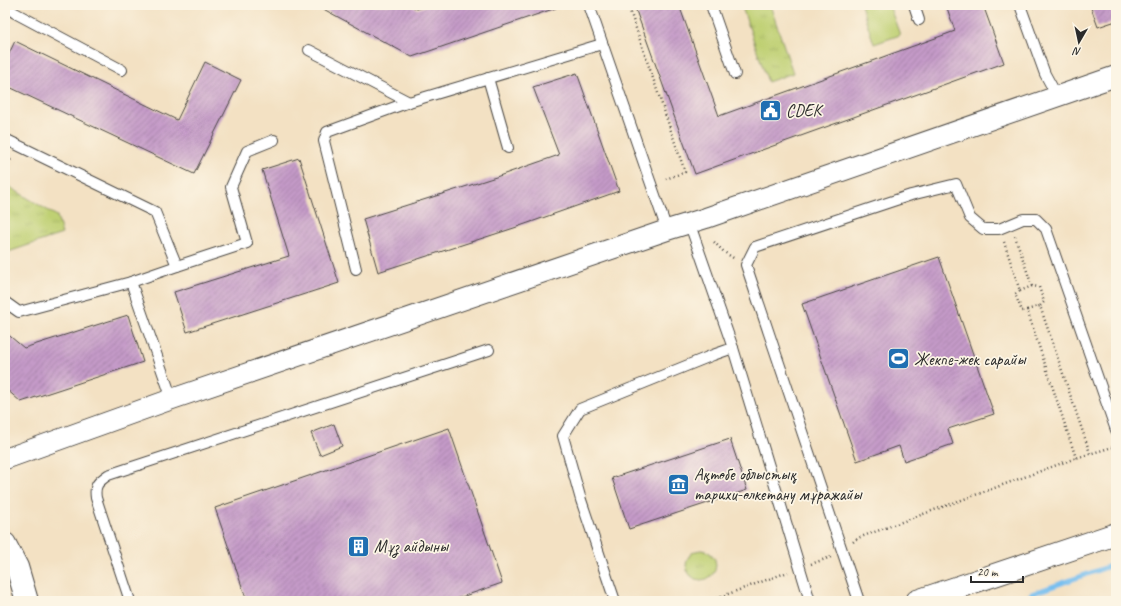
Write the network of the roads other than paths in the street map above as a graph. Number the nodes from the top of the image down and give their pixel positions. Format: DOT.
graph roads {
  1 [pos="589,5"];
  2 [pos="711,5"];
  3 [pos="914,5"];
  4 [pos="1020,5"];
  5 [pos="5,6"];
  6 [pos="919,20"];
  7 [pos="602,44"];
  8 [pos="310,50"];
  9 [pos="122,70"];
  10 [pos="735,74"];
  11 [pos="1116,76"];
  12 [pos="488,78"];
  13 [pos="1057,96"];
  14 [pos="409,102"];
  15 [pos="5,139"];
  16 [pos="274,140"];
  17 [pos="508,148"];
  18 [pos="689,222"];
  19 [pos="667,230"];
  20 [pos="177,266"];
  21 [pos="356,269"];
  22 [pos="131,282"];
  23 [pos="5,302"];
  24 [pos="733,348"];
  25 [pos="489,350"];
  26 [pos="172,399"];
  27 [pos="1116,430"];
  28 [pos="5,459"];
  29 [pos="1116,536"];
  30 [pos="5,544"];
  31 [pos="27,601"];
  32 [pos="130,601"];
  33 [pos="615,601"];
  34 [pos="810,601"];
  35 [pos="859,601"];
  36 [pos="917,601"];
  1 -- 7 [label="lane"];
  2 -- 10 [label="lane"];
  3 -- 6 [label="lane"];
  4 -- 13 [label="lane"];
  5 -- 9 [label="lane"];
  7 -- 12 [label="lane"];
  7 -- 19 [label="lane"];
  8 -- 14 [label="lane"];
  11 -- 13 [label="street"];
  12 -- 14 [label="lane"];
  12 -- 17 [label="lane"];
  13 -- 18 [label="street"];
  14 -- 21 [label="lane"];
  15 -- 20 [label="lane"];
  16 -- 20 [label="lane"];
  18 -- 19 [label="street"];
  18 -- 24 [label="lane"];
  19 -- 26 [label="street"];
  20 -- 22 [label="lane"];
  22 -- 23 [label="lane"];
  22 -- 26 [label="lane"];
  24 -- 33 [label="lane"];
  24 -- 34 [label="lane"];
  25 -- 32 [label="lane"];
  26 -- 28 [label="street"];
  27 -- 35 [label="lane"];
  29 -- 36 [label="street"];
  30 -- 31 [label="street"];
}
